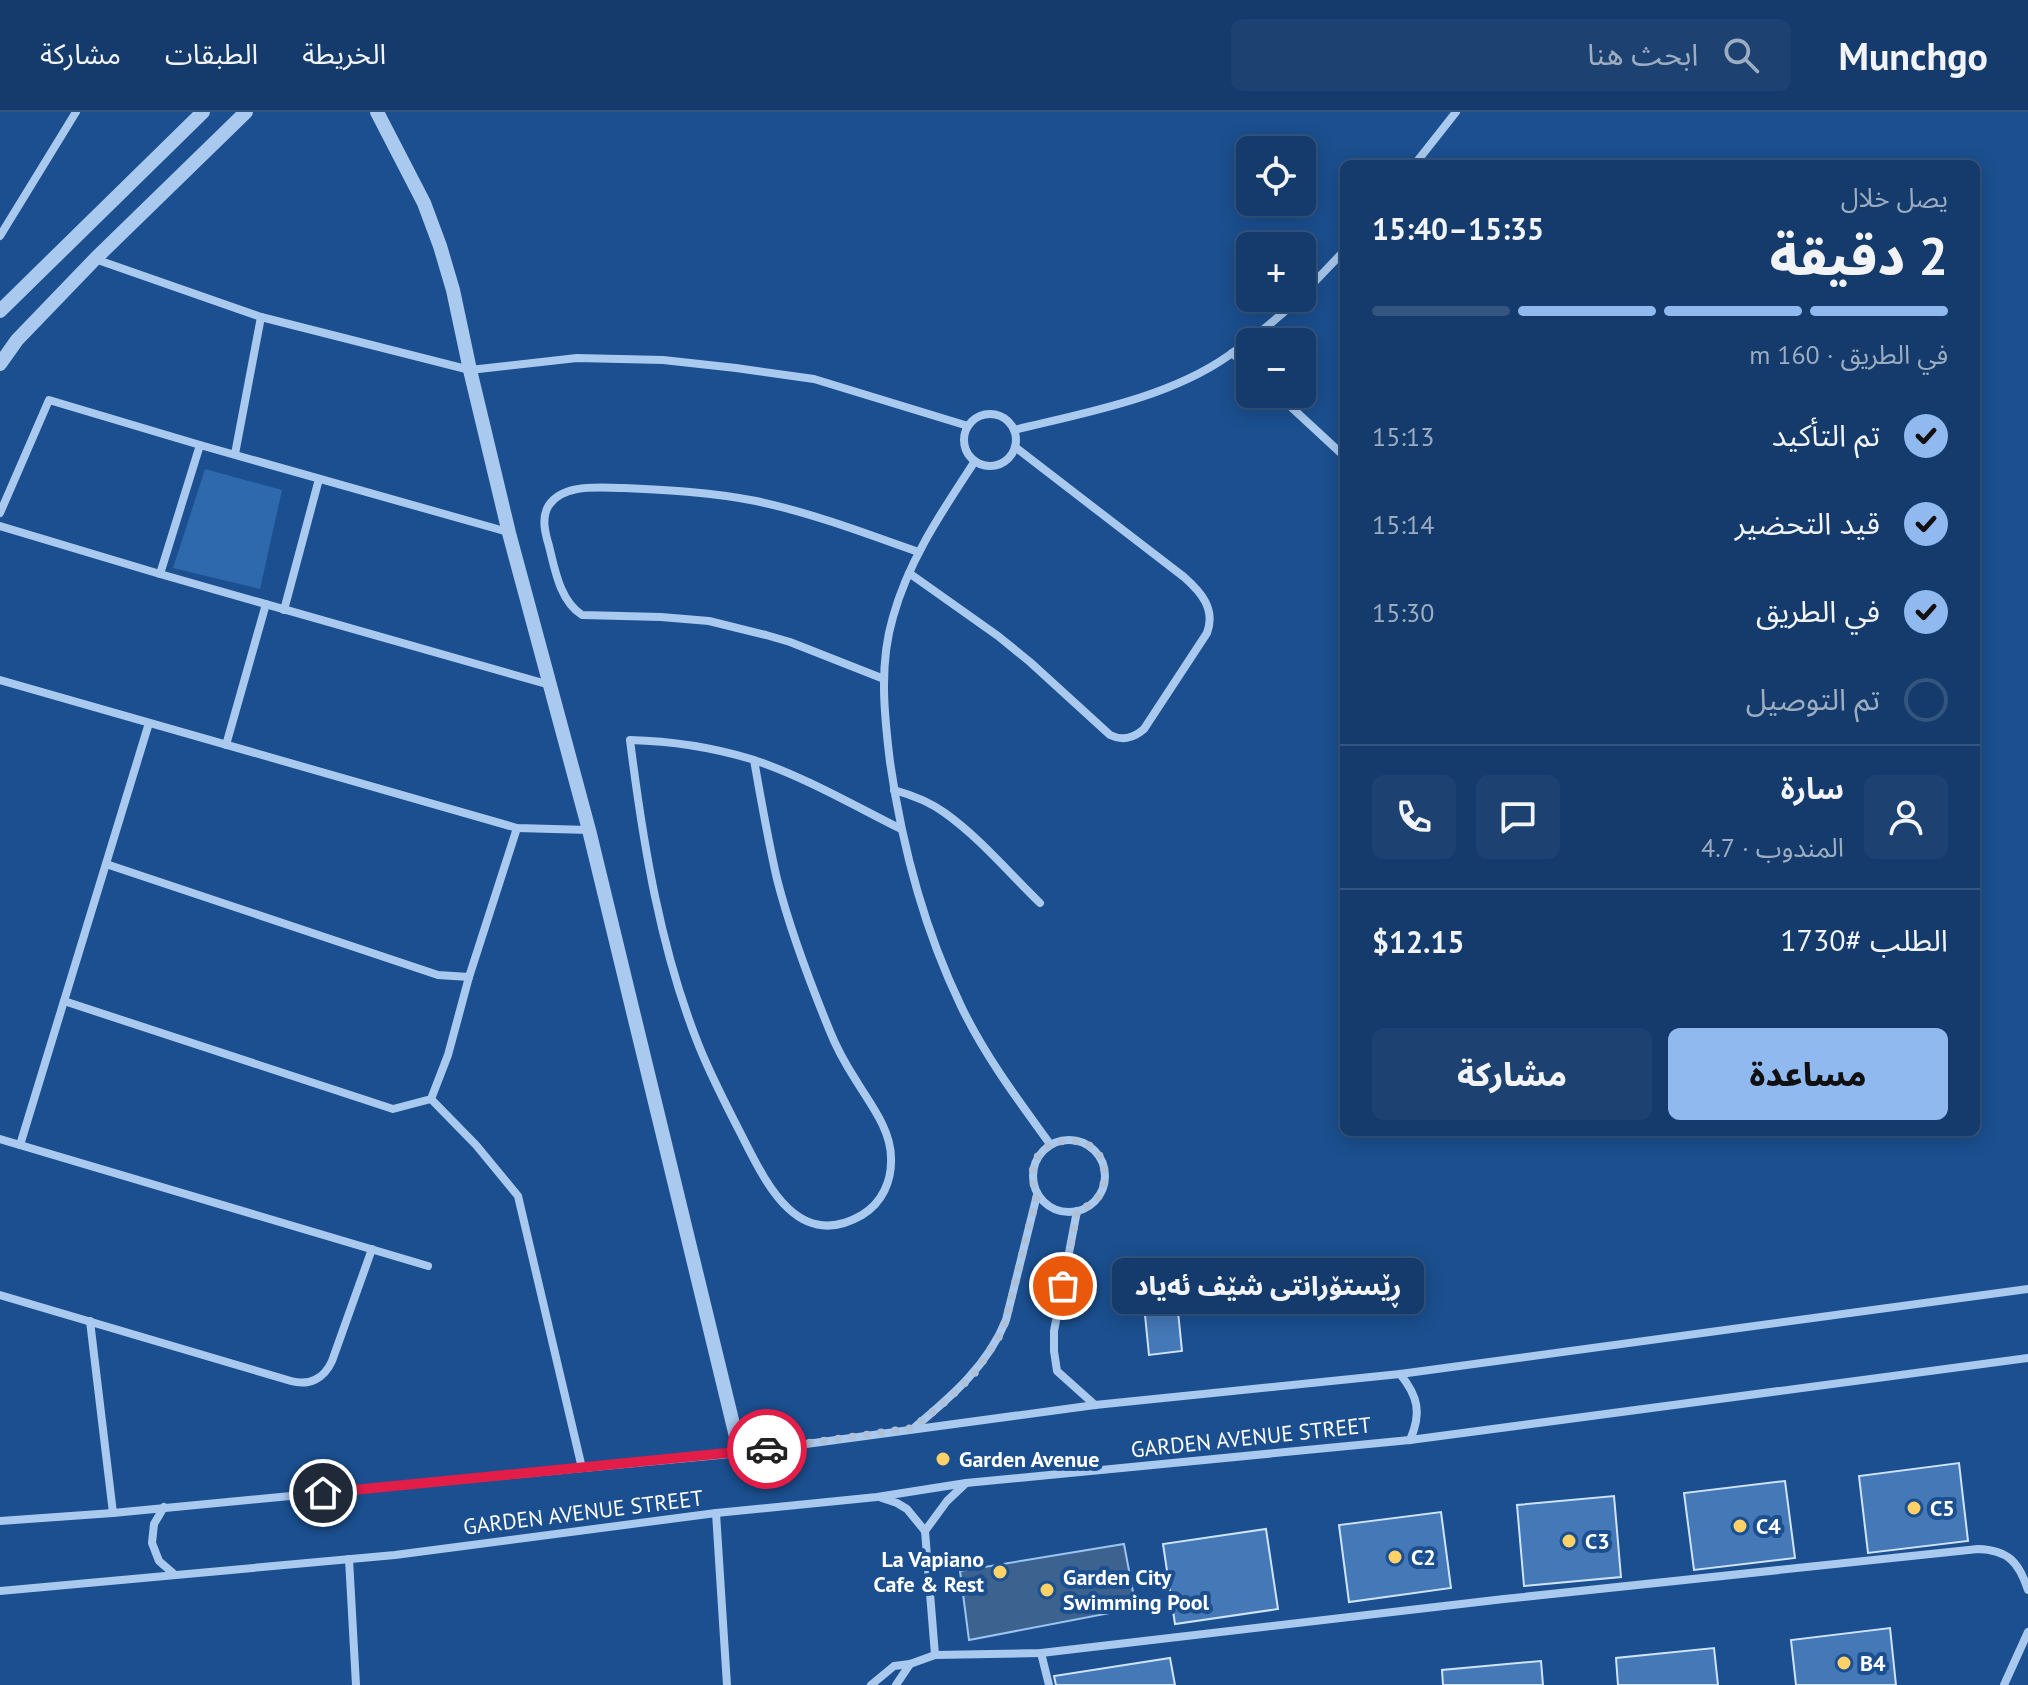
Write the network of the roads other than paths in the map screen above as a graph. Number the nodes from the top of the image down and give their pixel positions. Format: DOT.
graph roads {
  1 [pos="76,112"];
  2 [pos="203,112"];
  3 [pos="246,112"];
  4 [pos="377,112"];
  5 [pos="1456,112"];
  6 [pos="1418,160"];
  7 [pos="0,236"];
  8 [pos="1340,255"];
  9 [pos="95,259"];
  10 [pos="1316,280"];
  11 [pos="0,311"];
  12 [pos="1284,312"];
  13 [pos="261,317"];
  14 [pos="1232,353"];
  15 [pos="1236,357"];
  16 [pos="0,364"];
  17 [pos="470,370"];
  18 [pos="1292,408"];
  19 [pos="968,426"];
  20 [pos="1014,430"];
  21 [pos="200,445"];
  22 [pos="1015,447"];
  23 [pos="1340,452"];
  24 [pos="235,454"];
  25 [pos="975,461"];
  26 [pos="319,479"];
  27 [pos="0,513"];
  28 [pos="0,526"];
  29 [pos="509,533"];
  30 [pos="918,552"];
  31 [pos="909,573"];
  32 [pos="160,574"];
  33 [pos="266,604"];
  34 [pos="284,610"];
  35 [pos="884,679"];
  36 [pos="0,680"];
  37 [pos="550,685"];
  38 [pos="149,723"];
  39 [pos="226,745"];
  40 [pos="754,760"];
  41 [pos="894,790"];
  42 [pos="517,828"];
  43 [pos="901,829"];
  44 [pos="589,830"];
  45 [pos="106,864"];
  46 [pos="1040,903"];
  47 [pos="469,977"];
  48 [pos="64,1001"];
  49 [pos="431,1099"];
  50 [pos="0,1139"];
  51 [pos="1050,1144"];
  52 [pos="20,1145"];
  53 [pos="1037,1195"];
  54 [pos="1077,1211"];
  55 [pos="372,1249"];
  56 [pos="428,1266"];
  57 [pos="2028,1289"];
  58 [pos="0,1295"];
  59 [pos="90,1321"];
  60 [pos="2028,1358"];
  61 [pos="1400,1374"];
  62 [pos="1095,1405"];
  63 [pos="913,1428"];
  64 [pos="1410,1440"];
  65 [pos="740,1453"];
  66 [pos="582,1468"];
  67 [pos="966,1483"];
  68 [pos="877,1497"];
  69 [pos="164,1507"];
  70 [pos="113,1513"];
  71 [pos="716,1513"];
  72 [pos="0,1521"];
  73 [pos="925,1531"];
  74 [pos="349,1559"];
  75 [pos="174,1574"];
  76 [pos="2028,1590"];
  77 [pos="0,1591"];
  78 [pos="2028,1632"];
  79 [pos="1041,1653"];
  80 [pos="935,1655"];
  81 [pos="910,1664"];
  82 [pos="356,1685"];
  83 [pos="727,1685"];
  84 [pos="871,1685"];
  85 [pos="896,1685"];
  86 [pos="1049,1685"];
  87 [pos="2004,1685"];
  1 -- 7 [label="street"];
  2 -- 11 [label="street"];
  3 -- 9 [label="street"];
  4 -- 17 [label="street"];
  5 -- 6 [label="street"];
  8 -- 10 [label="street"];
  9 -- 13 [label="street"];
  9 -- 16 [label="street"];
  12 -- 14 [label="street"];
  13 -- 17 [label="street"];
  13 -- 24 [label="street"];
  14 -- 15 [label="street"];
  14 -- 20 [label="street"];
  17 -- 19 [label="street"];
  17 -- 29 [label="street"];
  18 -- 23 [label="street"];
  19 -- 20 [label="street"];
  19 -- 25 [label="street"];
  20 -- 22 [label="street"];
  21 -- 24 [label="street"];
  21 -- 27 [label="street"];
  21 -- 32 [label="street"];
  22 -- 25 [label="street"];
  22 -- 31 [label="street"];
  24 -- 26 [label="street"];
  25 -- 30 [label="street"];
  26 -- 29 [label="street"];
  26 -- 34 [label="street"];
  28 -- 32 [label="street"];
  29 -- 37 [label="street"];
  30 -- 31 [label="street"];
  30 -- 35 [label="street"];
  31 -- 35 [label="street"];
  32 -- 33 [label="street"];
  33 -- 34 [label="street"];
  33 -- 39 [label="street"];
  34 -- 37 [label="street"];
  35 -- 41 [label="street"];
  36 -- 38 [label="street"];
  37 -- 44 [label="street"];
  38 -- 39 [label="street"];
  38 -- 45 [label="street"];
  39 -- 42 [label="street"];
  40 -- 40 [label="street"];
  40 -- 43 [label="street"];
  41 -- 43 [label="street"];
  41 -- 46 [label="street"];
  42 -- 44 [label="street"];
  42 -- 47 [label="street"];
  43 -- 51 [label="street"];
  44 -- 65 [label="street"];
  45 -- 47 [label="street"];
  45 -- 48 [label="street"];
  47 -- 49 [label="street"];
  48 -- 49 [label="street"];
  48 -- 52 [label="street"];
  49 -- 66 [label="street"];
  50 -- 52 [label="street"];
  51 -- 53 [label="street"];
  51 -- 54 [label="street"];
  52 -- 55 [label="street"];
  53 -- 54 [label="street"];
  53 -- 63 [label="street"];
  54 -- 62 [label="street"];
  55 -- 56 [label="street"];
  55 -- 59 [label="street"];
  57 -- 61 [label="street, GARDEN AVENUE STREET"];
  58 -- 59 [label="street"];
  59 -- 70 [label="street"];
  60 -- 64 [label="street, GARDEN AVENUE STREET"];
  61 -- 62 [label="street, GARDEN AVENUE STREET"];
  61 -- 64 [label="street"];
  62 -- 63 [label="street, GARDEN AVENUE STREET"];
  63 -- 65 [label="street, GARDEN AVENUE STREET"];
  64 -- 67 [label="street, GARDEN AVENUE STREET"];
  65 -- 66 [label="street, GARDEN AVENUE STREET"];
  66 -- 69 [label="street, GARDEN AVENUE STREET"];
  67 -- 68 [label="street, GARDEN AVENUE STREET"];
  67 -- 73 [label="street"];
  68 -- 71 [label="street, GARDEN AVENUE STREET"];
  68 -- 73 [label="street"];
  69 -- 70 [label="street, GARDEN AVENUE STREET"];
  69 -- 75 [label="street"];
  70 -- 72 [label="street, GARDEN AVENUE STREET"];
  71 -- 74 [label="street, GARDEN AVENUE STREET"];
  71 -- 83 [label="street"];
  73 -- 80 [label="street"];
  74 -- 75 [label="street, GARDEN AVENUE STREET"];
  74 -- 82 [label="street"];
  75 -- 77 [label="street, GARDEN AVENUE STREET"];
  76 -- 79 [label="street"];
  78 -- 87 [label="street"];
  79 -- 80 [label="street"];
  79 -- 86 [label="street"];
  80 -- 81 [label="street"];
  81 -- 84 [label="street"];
  81 -- 85 [label="street"];
}
